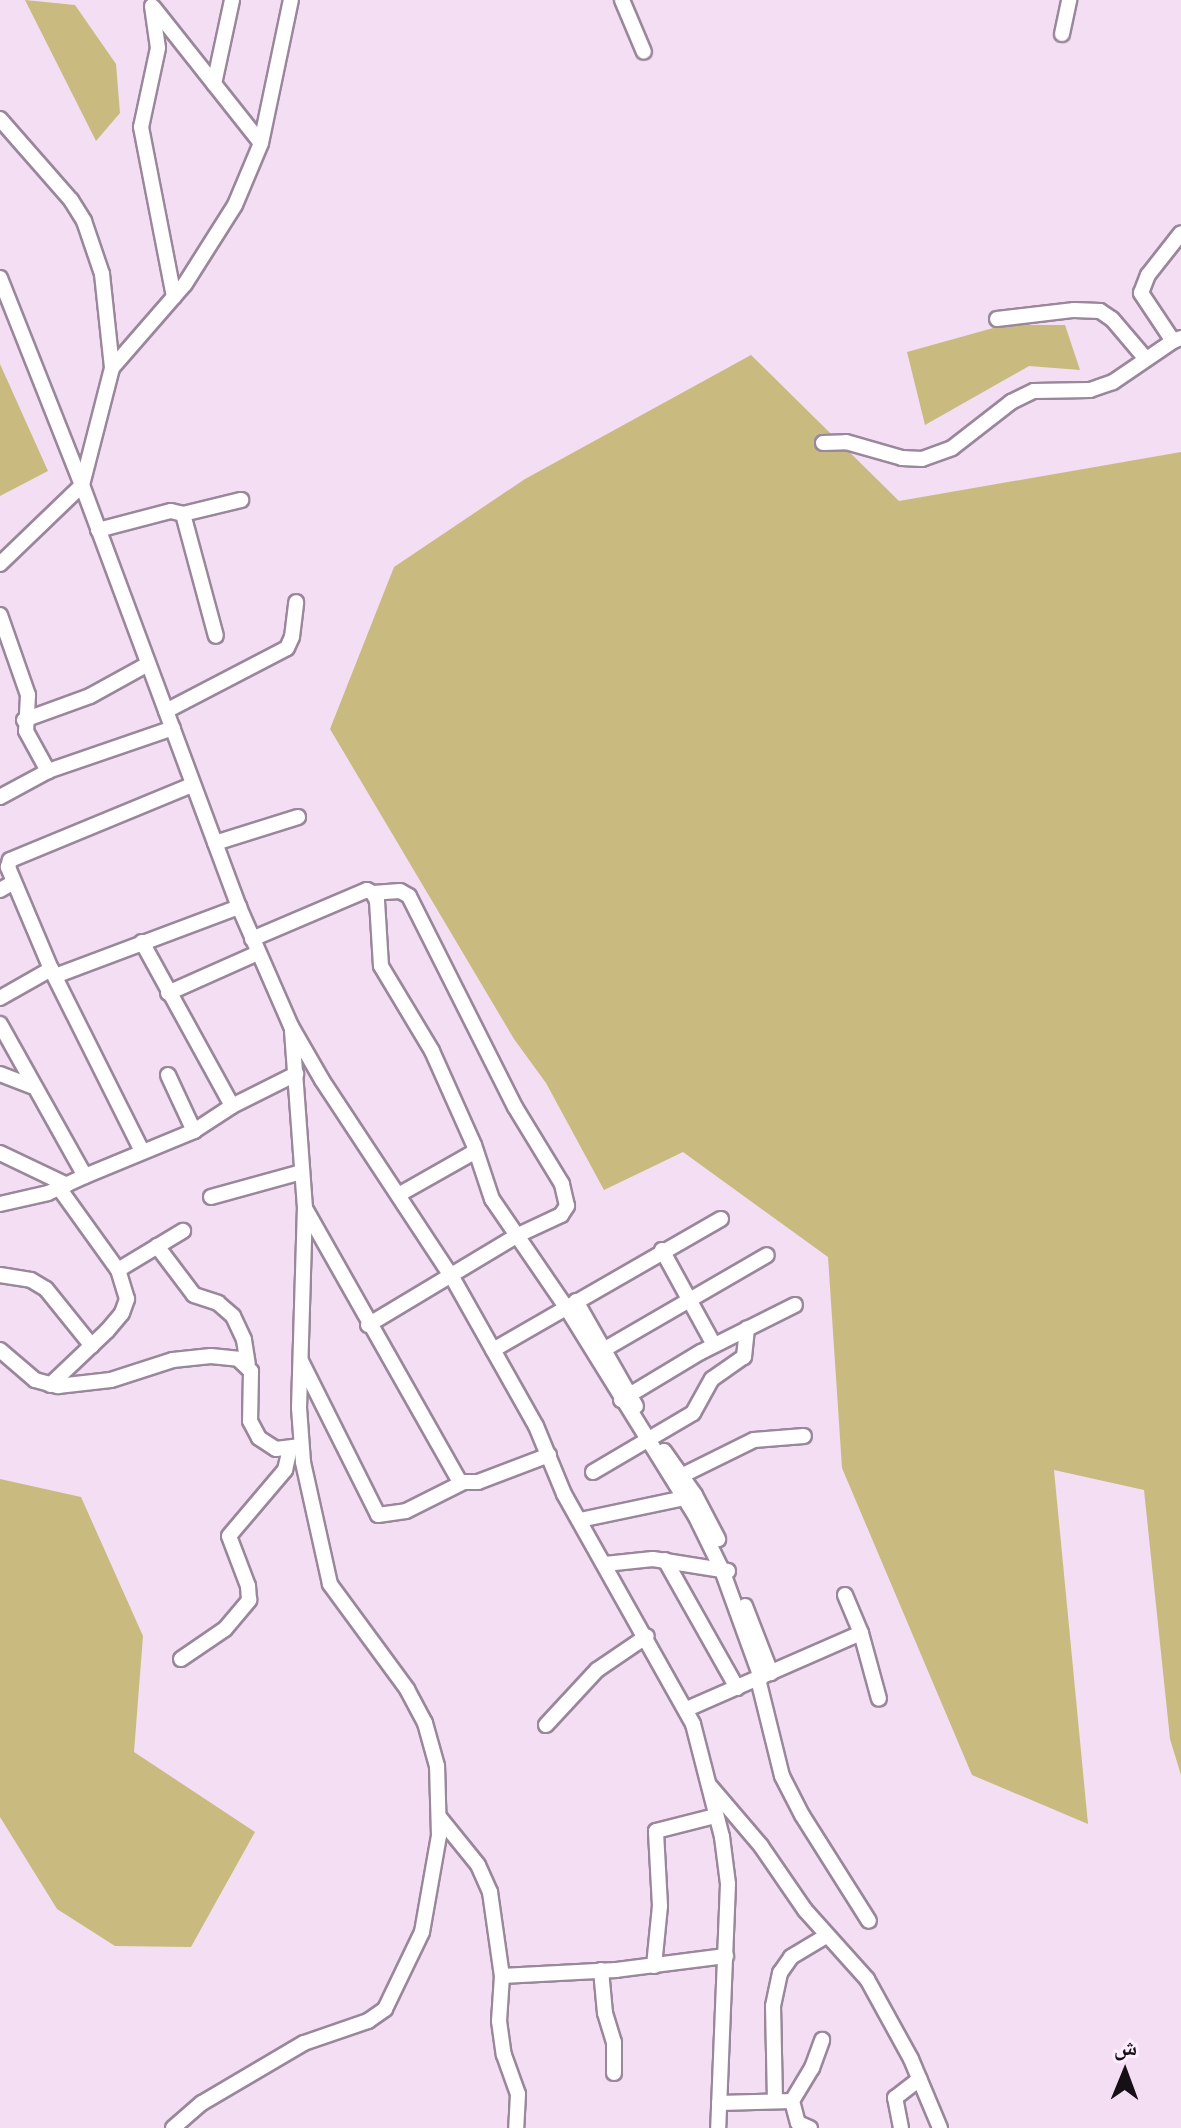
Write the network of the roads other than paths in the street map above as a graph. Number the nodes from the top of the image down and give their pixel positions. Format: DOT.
graph roads {
  1 [pos="232,0"];
  2 [pos="291,0"];
  3 [pos="622,0"];
  4 [pos="1069,0"];
  5 [pos="149,3"];
  6 [pos="1062,34"];
  7 [pos="644,52"];
  8 [pos="214,84"];
  9 [pos="0,119"];
  10 [pos="261,143"];
  11 [pos="1181,233"];
  12 [pos="0,278"];
  13 [pos="174,297"];
  14 [pos="997,319"];
  15 [pos="1177,339"];
  16 [pos="1146,359"];
  17 [pos="112,368"];
  18 [pos="823,443"];
  19 [pos="82,485"];
  20 [pos="241,500"];
  21 [pos="183,514"];
  22 [pos="98,530"];
  23 [pos="0,564"];
  24 [pos="296,602"];
  25 [pos="0,615"];
  26 [pos="216,636"];
  27 [pos="148,664"];
  28 [pos="166,711"];
  29 [pos="24,720"];
  30 [pos="173,728"];
  31 [pos="48,771"];
  32 [pos="192,785"];
  33 [pos="0,797"];
  34 [pos="298,817"];
  35 [pos="215,843"];
  36 [pos="14,882"];
  37 [pos="0,890"];
  38 [pos="373,893"];
  39 [pos="239,907"];
  40 [pos="252,939"];
  41 [pos="142,942"];
  42 [pos="258,953"];
  43 [pos="53,972"];
  44 [pos="168,993"];
  45 [pos="0,998"];
  46 [pos="0,1024"];
  47 [pos="291,1026"];
  48 [pos="317,1071"];
  49 [pos="0,1074"];
  50 [pos="168,1075"];
  51 [pos="296,1081"];
  52 [pos="32,1086"];
  53 [pos="232,1106"];
  54 [pos="194,1131"];
  55 [pos="142,1151"];
  56 [pos="476,1151"];
  57 [pos="0,1153"];
  58 [pos="302,1172"];
  59 [pos="85,1176"];
  60 [pos="63,1186"];
  61 [pos="400,1194"];
  62 [pos="211,1197"];
  63 [pos="0,1204"];
  64 [pos="305,1208"];
  65 [pos="721,1219"];
  66 [pos="183,1231"];
  67 [pos="516,1236"];
  68 [pos="157,1246"];
  69 [pos="662,1250"];
  70 [pos="767,1255"];
  71 [pos="118,1270"];
  72 [pos="0,1275"];
  73 [pos="452,1277"];
  74 [pos="687,1299"];
  75 [pos="571,1304"];
  76 [pos="795,1305"];
  77 [pos="368,1325"];
  78 [pos="747,1328"];
  79 [pos="714,1345"];
  80 [pos="92,1346"];
  81 [pos="0,1350"];
  82 [pos="493,1350"];
  83 [pos="599,1352"];
  84 [pos="301,1361"];
  85 [pos="248,1364"];
  86 [pos="300,1382"];
  87 [pos="50,1385"];
  88 [pos="317,1392"];
  89 [pos="625,1397"];
  90 [pos="804,1436"];
  91 [pos="651,1438"];
  92 [pos="296,1447"];
  93 [pos="549,1455"];
  94 [pos="593,1472"];
  95 [pos="681,1476"];
  96 [pos="462,1483"];
  97 [pos="690,1496"];
  98 [pos="580,1520"];
  99 [pos="665,1560"];
  100 [pos="605,1564"];
  101 [pos="727,1571"];
  102 [pos="845,1595"];
  103 [pos="861,1633"];
  104 [pos="647,1636"];
  105 [pos="181,1659"];
  106 [pos="763,1676"];
  107 [pos="737,1688"];
  108 [pos="879,1699"];
  109 [pos="687,1709"];
  110 [pos="546,1725"];
  111 [pos="710,1786"];
  112 [pos="715,1816"];
  113 [pos="440,1818"];
  114 [pos="869,1921"];
  115 [pos="826,1936"];
  116 [pos="726,1956"];
  117 [pos="654,1966"];
  118 [pos="601,1970"];
  119 [pos="502,1976"];
  120 [pos="822,2040"];
  121 [pos="614,2073"];
  122 [pos="919,2079"];
  123 [pos="775,2101"];
  124 [pos="792,2101"];
  125 [pos="719,2103"];
  126 [pos="817,2127"];
  127 [pos="939,2127"];
  128 [pos="173,2128"];
  129 [pos="516,2128"];
  130 [pos="718,2128"];
  131 [pos="901,2128"];
  1 -- 8 [label="street"];
  2 -- 10 [label="street"];
  3 -- 7 [label="street"];
  4 -- 6 [label="street"];
  5 -- 8 [label="street"];
  5 -- 13 [label="street"];
  8 -- 10 [label="street"];
  9 -- 17 [label="street"];
  10 -- 13 [label="street"];
  11 -- 15 [label="street"];
  12 -- 19 [label="street"];
  13 -- 17 [label="street"];
  14 -- 16 [label="street"];
  15 -- 16 [label="street"];
  16 -- 18 [label="street"];
  17 -- 19 [label="street"];
  19 -- 22 [label="street"];
  19 -- 23 [label="street"];
  20 -- 21 [label="street"];
  21 -- 22 [label="street"];
  21 -- 26 [label="street"];
  22 -- 27 [label="street"];
  24 -- 28 [label="street"];
  25 -- 29 [label="street"];
  27 -- 28 [label="street"];
  27 -- 29 [label="street"];
  28 -- 30 [label="street"];
  29 -- 31 [label="street"];
  30 -- 31 [label="street"];
  30 -- 32 [label="street"];
  31 -- 33 [label="street"];
  32 -- 35 [label="street"];
  32 -- 36 [label="street"];
  34 -- 35 [label="street"];
  35 -- 39 [label="street"];
  36 -- 37 [label="street"];
  36 -- 43 [label="street"];
  38 -- 40 [label="street"];
  38 -- 56 [label="street"];
  38 -- 67 [label="street"];
  39 -- 40 [label="street"];
  39 -- 41 [label="street"];
  40 -- 42 [label="street"];
  41 -- 43 [label="street"];
  41 -- 44 [label="street"];
  42 -- 44 [label="street"];
  42 -- 47 [label="street"];
  43 -- 45 [label="street"];
  43 -- 55 [label="street"];
  44 -- 53 [label="street"];
  46 -- 52 [label="street"];
  47 -- 48 [label="street"];
  47 -- 51 [label="street"];
  48 -- 51 [label="street"];
  48 -- 61 [label="street"];
  49 -- 52 [label="street"];
  50 -- 54 [label="street"];
  51 -- 53 [label="street"];
  51 -- 58 [label="street"];
  52 -- 59 [label="street"];
  53 -- 54 [label="street"];
  54 -- 55 [label="street"];
  55 -- 59 [label="street"];
  56 -- 61 [label="street"];
  56 -- 67 [label="street"];
  57 -- 60 [label="street"];
  58 -- 62 [label="street"];
  58 -- 64 [label="street"];
  59 -- 60 [label="street"];
  60 -- 63 [label="street"];
  60 -- 71 [label="street"];
  61 -- 73 [label="street"];
  64 -- 77 [label="street"];
  64 -- 84 [label="street"];
  65 -- 69 [label="street"];
  66 -- 68 [label="street"];
  67 -- 73 [label="street"];
  67 -- 75 [label="street"];
  68 -- 71 [label="street"];
  68 -- 85 [label="street"];
  69 -- 74 [label="street"];
  69 -- 75 [label="street"];
  70 -- 74 [label="street"];
  71 -- 80 [label="street"];
  72 -- 80 [label="street"];
  73 -- 77 [label="street"];
  73 -- 82 [label="street"];
  74 -- 79 [label="street"];
  74 -- 83 [label="street"];
  75 -- 82 [label="street"];
  75 -- 83 [label="street"];
  76 -- 78 [label="street"];
  77 -- 96 [label="street"];
  78 -- 79 [label="street"];
  78 -- 91 [label="street"];
  79 -- 89 [label="street"];
  80 -- 87 [label="street"];
  81 -- 87 [label="street"];
  82 -- 93 [label="street"];
  83 -- 89 [label="street"];
  84 -- 86 [label="street"];
  84 -- 88 [label="street"];
  85 -- 87 [label="street"];
  85 -- 92 [label="street"];
  86 -- 88 [label="street"];
  86 -- 92 [label="street"];
  88 -- 96 [label="street"];
  89 -- 91 [label="street"];
  90 -- 95 [label="street"];
  91 -- 94 [label="street"];
  91 -- 95 [label="street"];
  91 -- 97 [label="street"];
  92 -- 105 [label="street"];
  92 -- 113 [label="street"];
  93 -- 96 [label="street"];
  93 -- 98 [label="street"];
  95 -- 97 [label="street"];
  97 -- 98 [label="street"];
  97 -- 101 [label="street"];
  98 -- 100 [label="street"];
  99 -- 100 [label="street"];
  99 -- 101 [label="street"];
  99 -- 107 [label="street"];
  100 -- 104 [label="street"];
  101 -- 106 [label="street"];
  102 -- 103 [label="street"];
  103 -- 106 [label="street"];
  103 -- 108 [label="street"];
  104 -- 109 [label="street"];
  104 -- 110 [label="street"];
  106 -- 107 [label="street"];
  106 -- 114 [label="street"];
  107 -- 109 [label="street"];
  109 -- 111 [label="street"];
  111 -- 112 [label="street"];
  111 -- 115 [label="street"];
  112 -- 116 [label="street"];
  112 -- 117 [label="street"];
  113 -- 119 [label="street"];
  113 -- 128 [label="street"];
  115 -- 122 [label="street"];
  115 -- 123 [label="street"];
  116 -- 117 [label="street"];
  116 -- 125 [label="street"];
  117 -- 118 [label="street"];
  118 -- 119 [label="street"];
  118 -- 121 [label="street"];
  119 -- 129 [label="street"];
  120 -- 124 [label="street"];
  122 -- 127 [label="street"];
  122 -- 131 [label="street"];
  123 -- 124 [label="street"];
  123 -- 125 [label="street"];
  124 -- 126 [label="street"];
  125 -- 130 [label="street"];
}
